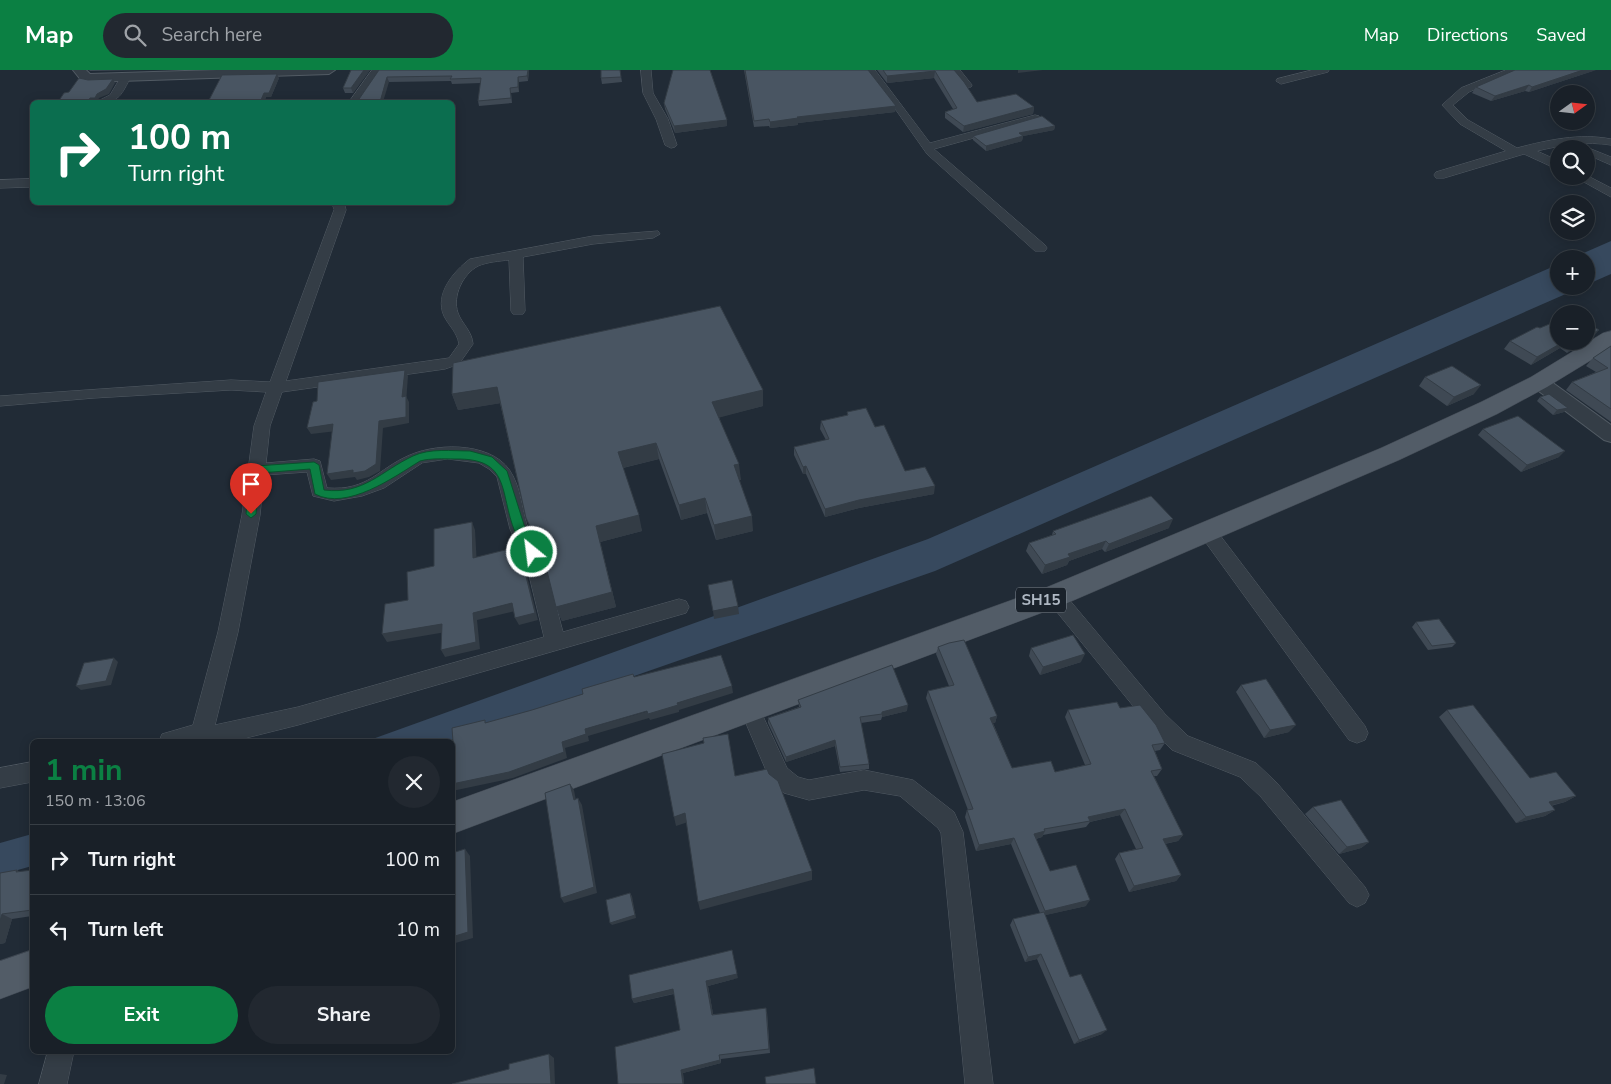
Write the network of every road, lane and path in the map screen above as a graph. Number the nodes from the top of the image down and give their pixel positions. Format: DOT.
graph roads {
  1 [pos="79,70"];
  2 [pos="329,70"];
  3 [pos="377,70"];
  4 [pos="646,70"];
  5 [pos="870,70"];
  6 [pos="955,70"];
  7 [pos="1324,70"];
  8 [pos="1515,70"];
  9 [pos="126,77"];
  10 [pos="1281,81"];
  11 [pos="967,85"];
  12 [pos="108,100"];
  13 [pos="355,100"];
  14 [pos="1035,118"];
  15 [pos="1576,140"];
  16 [pos="1611,142"];
  17 [pos="671,145"];
  18 [pos="1550,145"];
  19 [pos="927,146"];
  20 [pos="1522,152"];
  21 [pos="1595,154"];
  22 [pos="1611,161"];
  23 [pos="1550,163"];
  24 [pos="1440,175"];
  25 [pos="30,183"];
  26 [pos="0,184"];
  27 [pos="1595,184"];
  28 [pos="1611,193"];
  29 [pos="339,205"];
  30 [pos="653,234"];
  31 [pos="1040,248"];
  32 [pos="516,254"];
  33 [pos="518,311"];
  34 [pos="1611,338"];
  35 [pos="1538,382"];
  36 [pos="276,388"];
  37 [pos="0,401"];
  38 [pos="1611,435"];
  39 [pos="256,470"];
  40 [pos="1207,531"];
  41 [pos="1055,596"];
  42 [pos="679,607"];
  43 [pos="555,642"];
  44 [pos="749,707"];
  45 [pos="204,731"];
  46 [pos="1357,732"];
  47 [pos="177,739"];
  48 [pos="30,772"];
  49 [pos="0,778"];
  50 [pos="455,817"];
  51 [pos="1357,895"];
  52 [pos="30,970"];
  53 [pos="0,980"];
  54 [pos="60,1054"];
  55 [pos="53,1084"];
  56 [pos="979,1084"];
  1 -- 9 [label="street"];
  2 -- 9 [label="street"];
  3 -- 13 [label="street"];
  4 -- 17 [label="street"];
  5 -- 19 [label="street"];
  6 -- 11 [label="street"];
  7 -- 10 [label="street"];
  8 -- 20 [label="street"];
  9 -- 12 [label="street"];
  14 -- 19 [label="street"];
  15 -- 16 [label="street"];
  18 -- 20 [label="street"];
  19 -- 31 [label="street"];
  20 -- 23 [label="street"];
  20 -- 24 [label="street"];
  21 -- 22 [label="street"];
  25 -- 26 [label="street"];
  27 -- 28 [label="street"];
  29 -- 36 [label="street"];
  30 -- 32 [label="street"];
  32 -- 33 [label="street"];
  32 -- 36 [label="street"];
  34 -- 35 [label="main road, SH15"];
  35 -- 38 [label="street"];
  35 -- 40 [label="main road, SH15"];
  36 -- 37 [label="street"];
  36 -- 39 [label="street"];
  39 -- 43 [label="street"];
  39 -- 45 [label="street"];
  40 -- 41 [label="main road, SH15"];
  40 -- 46 [label="street"];
  41 -- 44 [label="main road, SH15"];
  41 -- 51 [label="street"];
  42 -- 43 [label="street"];
  43 -- 45 [label="street"];
  44 -- 50 [label="main road, SH15"];
  44 -- 56 [label="street"];
  45 -- 47 [label="street"];
  48 -- 49 [label="street"];
  52 -- 53 [label="main road"];
  54 -- 55 [label="street"];
}
